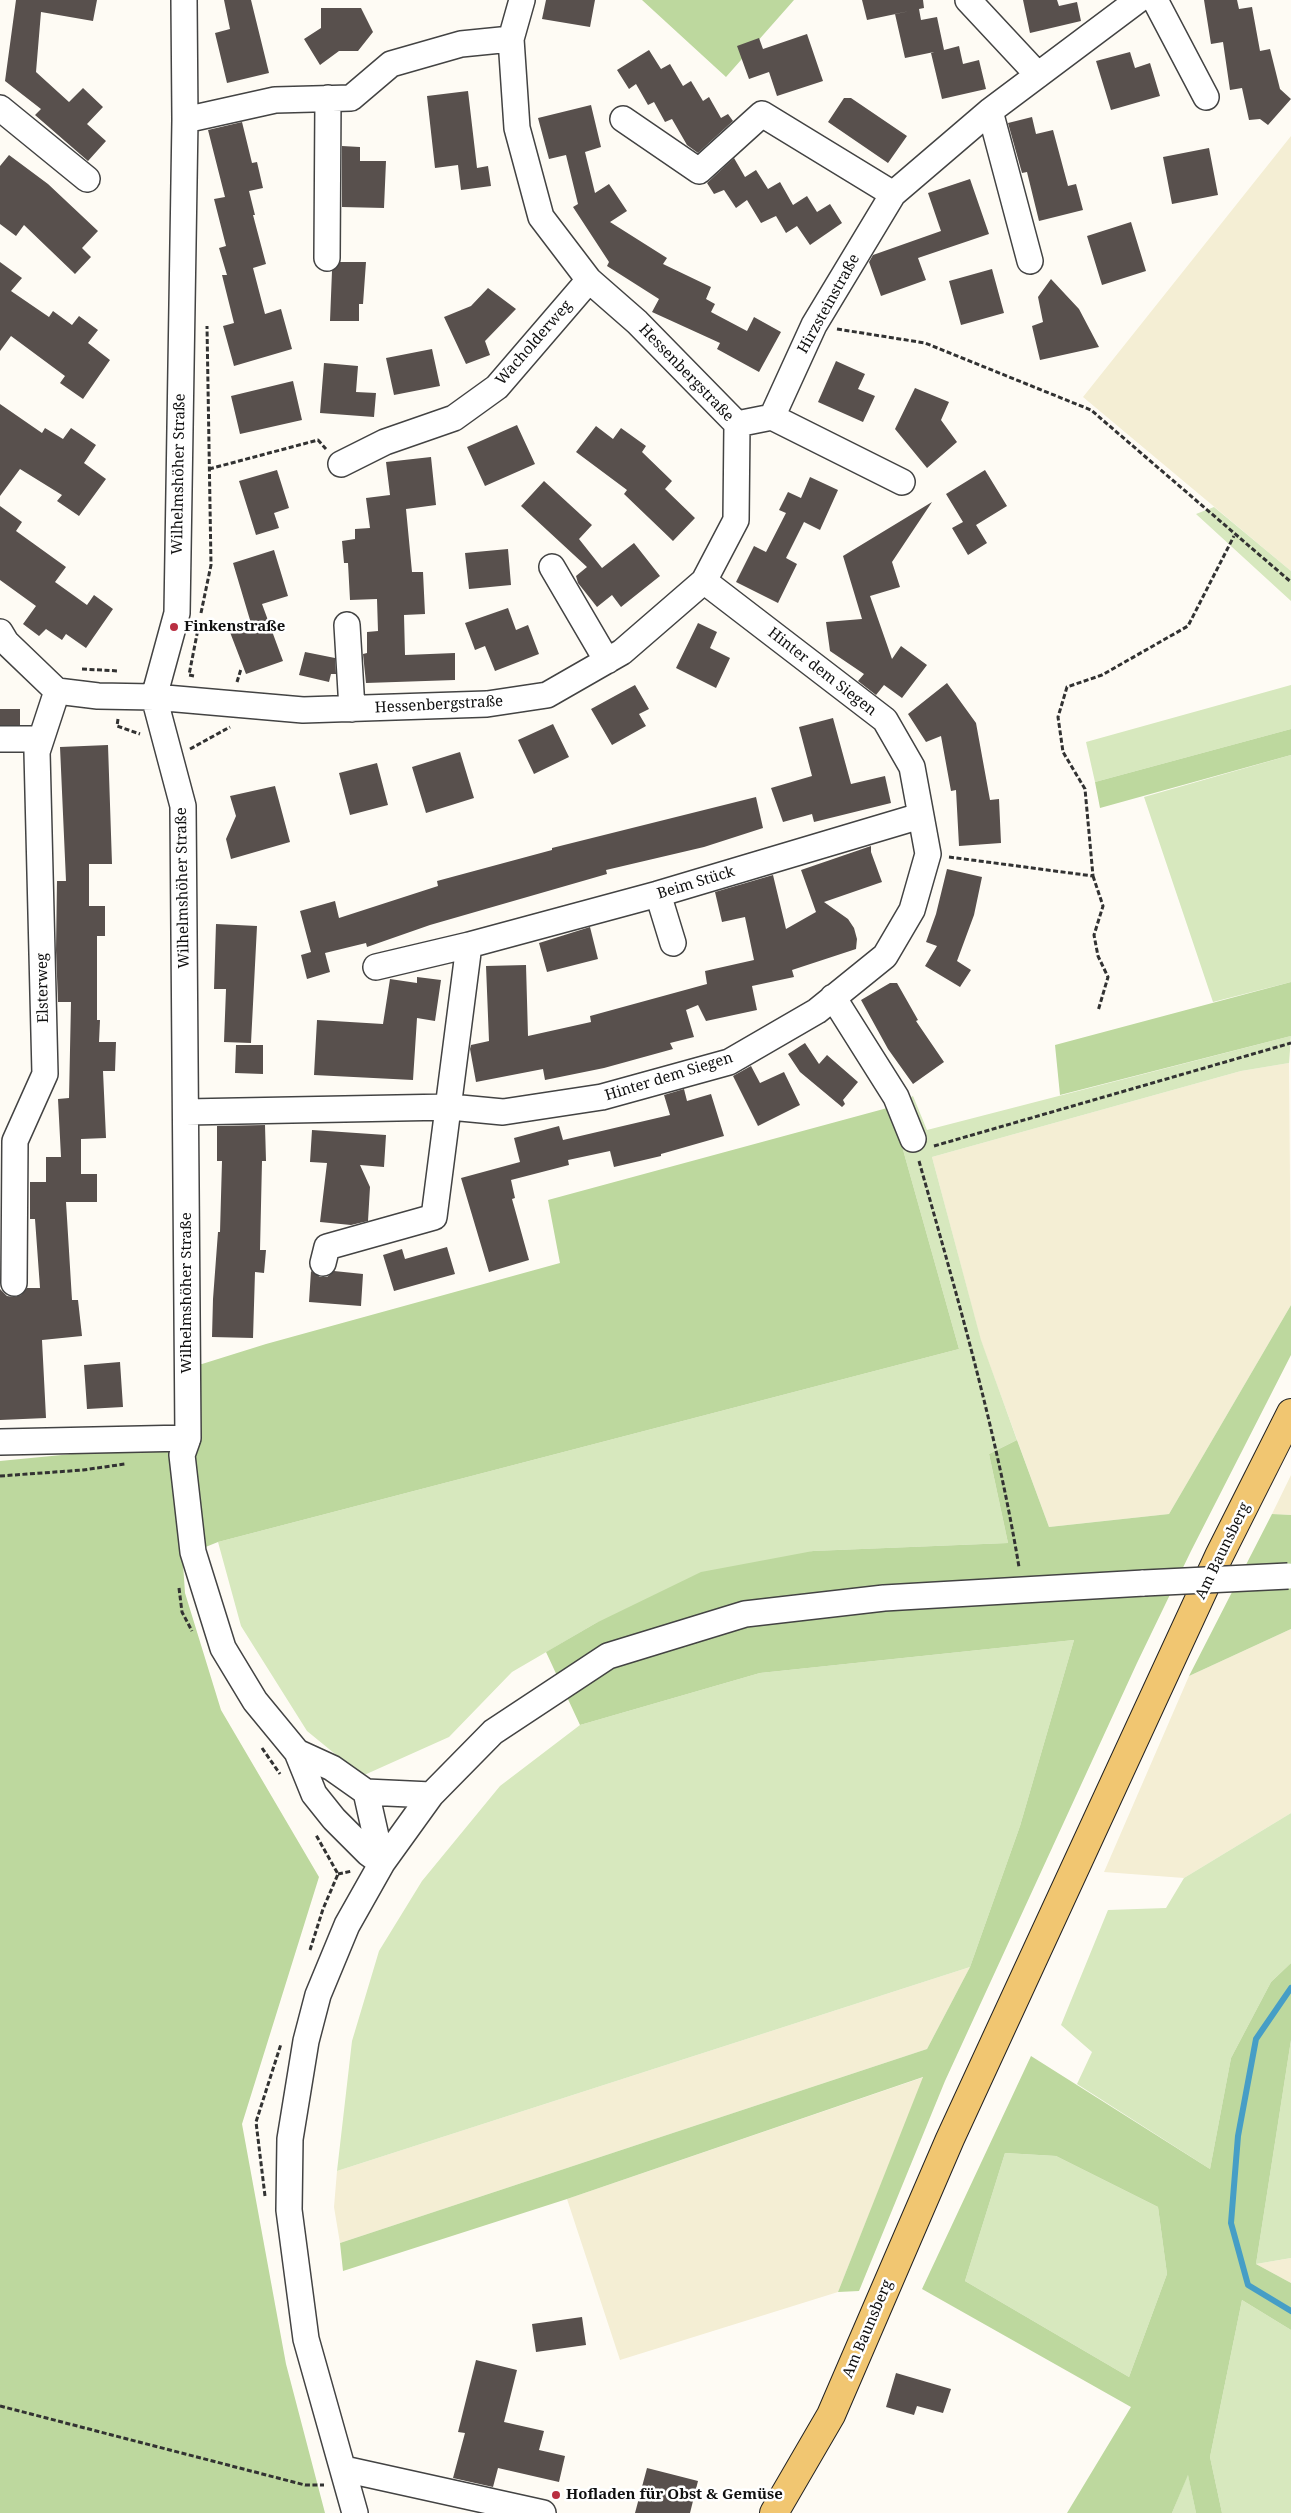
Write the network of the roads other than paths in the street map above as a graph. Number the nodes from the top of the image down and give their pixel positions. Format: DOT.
graph roads {
  1 [pos="184,0"];
  2 [pos="522,0"];
  3 [pos="968,0"];
  4 [pos="1138,0"];
  5 [pos="1155,0"];
  6 [pos="511,39"];
  7 [pos="1038,75"];
  8 [pos="1206,97"];
  9 [pos="328,98"];
  10 [pos="0,108"];
  11 [pos="990,111"];
  12 [pos="623,119"];
  13 [pos="185,120"];
  14 [pos="87,179"];
  15 [pos="893,194"];
  16 [pos="327,258"];
  17 [pos="1030,261"];
  18 [pos="589,280"];
  19 [pos="772,417"];
  20 [pos="736,424"];
  21 [pos="340,464"];
  22 [pos="902,482"];
  23 [pos="552,567"];
  24 [pos="704,581"];
  25 [pos="347,625"];
  26 [pos="0,632"];
  27 [pos="608,661"];
  28 [pos="57,691"];
  29 [pos="154,697"];
  30 [pos="352,709"];
  31 [pos="0,739"];
  32 [pos="41,739"];
  33 [pos="920,816"];
  34 [pos="658,894"];
  35 [pos="673,943"];
  36 [pos="469,945"];
  37 [pos="376,967"];
  38 [pos="833,997"];
  39 [pos="450,1108"];
  40 [pos="186,1112"];
  41 [pos="915,1145"];
  42 [pos="323,1263"];
  43 [pos="14,1283"];
  44 [pos="1291,1413"];
  45 [pos="188,1438"];
  46 [pos="0,1442"];
  47 [pos="1289,1576"];
  48 [pos="297,1752"];
  49 [pos="366,1792"];
  50 [pos="431,1795"];
  51 [pos="382,1863"];
  52 [pos="346,2476"];
  53 [pos="355,2513"];
  54 [pos="543,2513"];
  55 [pos="774,2513"];
  1 -- 13 [label="street, Wilhelmshöher Straße"];
  2 -- 6 [label="street, Hessenbergstraße"];
  3 -- 7 [label="street"];
  4 -- 7 [label="street, Hirzsteinstraße"];
  5 -- 8 [label="street"];
  6 -- 9 [label="street"];
  6 -- 18 [label="street, Hessenbergstraße"];
  7 -- 11 [label="street, Hirzsteinstraße"];
  9 -- 13 [label="street"];
  9 -- 16 [label="street"];
  10 -- 14 [label="street"];
  11 -- 15 [label="street, Hirzsteinstraße"];
  11 -- 17 [label="street"];
  12 -- 15 [label="street"];
  13 -- 29 [label="street, Wilhelmshöher Straße"];
  15 -- 19 [label="street, Hirzsteinstraße"];
  18 -- 20 [label="street, Hessenbergstraße"];
  18 -- 21 [label="street, Wacholderweg"];
  19 -- 20 [label="street"];
  19 -- 22 [label="street"];
  20 -- 24 [label="street, Hessenbergstraße"];
  23 -- 27 [label="street"];
  24 -- 27 [label="street, Hessenbergstraße"];
  24 -- 33 [label="street, Hinter dem Siegen"];
  25 -- 30 [label="street"];
  26 -- 28 [label="street"];
  27 -- 30 [label="street, Hessenbergstraße"];
  28 -- 29 [label="street"];
  28 -- 32 [label="street, Elsterweg"];
  29 -- 30 [label="street, Hessenbergstraße"];
  29 -- 40 [label="street, Wilhelmshöher Straße"];
  31 -- 32 [label="street"];
  32 -- 43 [label="street, Elsterweg"];
  33 -- 34 [label="street, Beim Stück"];
  33 -- 38 [label="street, Hinter dem Siegen"];
  34 -- 35 [label="street"];
  34 -- 36 [label="street, Beim Stück"];
  36 -- 37 [label="street, Beim Stück"];
  36 -- 39 [label="street"];
  38 -- 39 [label="street, Hinter dem Siegen"];
  38 -- 41 [label="street"];
  39 -- 40 [label="street, Hinter dem Siegen"];
  39 -- 42 [label="street"];
  40 -- 45 [label="street, Wilhelmshöher Straße"];
  44 -- 55 [label="main road, Am Baunsberg"];
  45 -- 46 [label="street"];
  45 -- 48 [label="street, Wilhelmshöher Straße"];
  47 -- 50 [label="street, bridge"];
  48 -- 49 [label="street, Wilhelmshöher Straße"];
  48 -- 51 [label="street, Wilhelmshöher Straße"];
  49 -- 50 [label="street"];
  49 -- 51 [label="street"];
  50 -- 51 [label="street"];
  51 -- 52 [label="street"];
  52 -- 53 [label="street"];
  52 -- 54 [label="street"];
}
